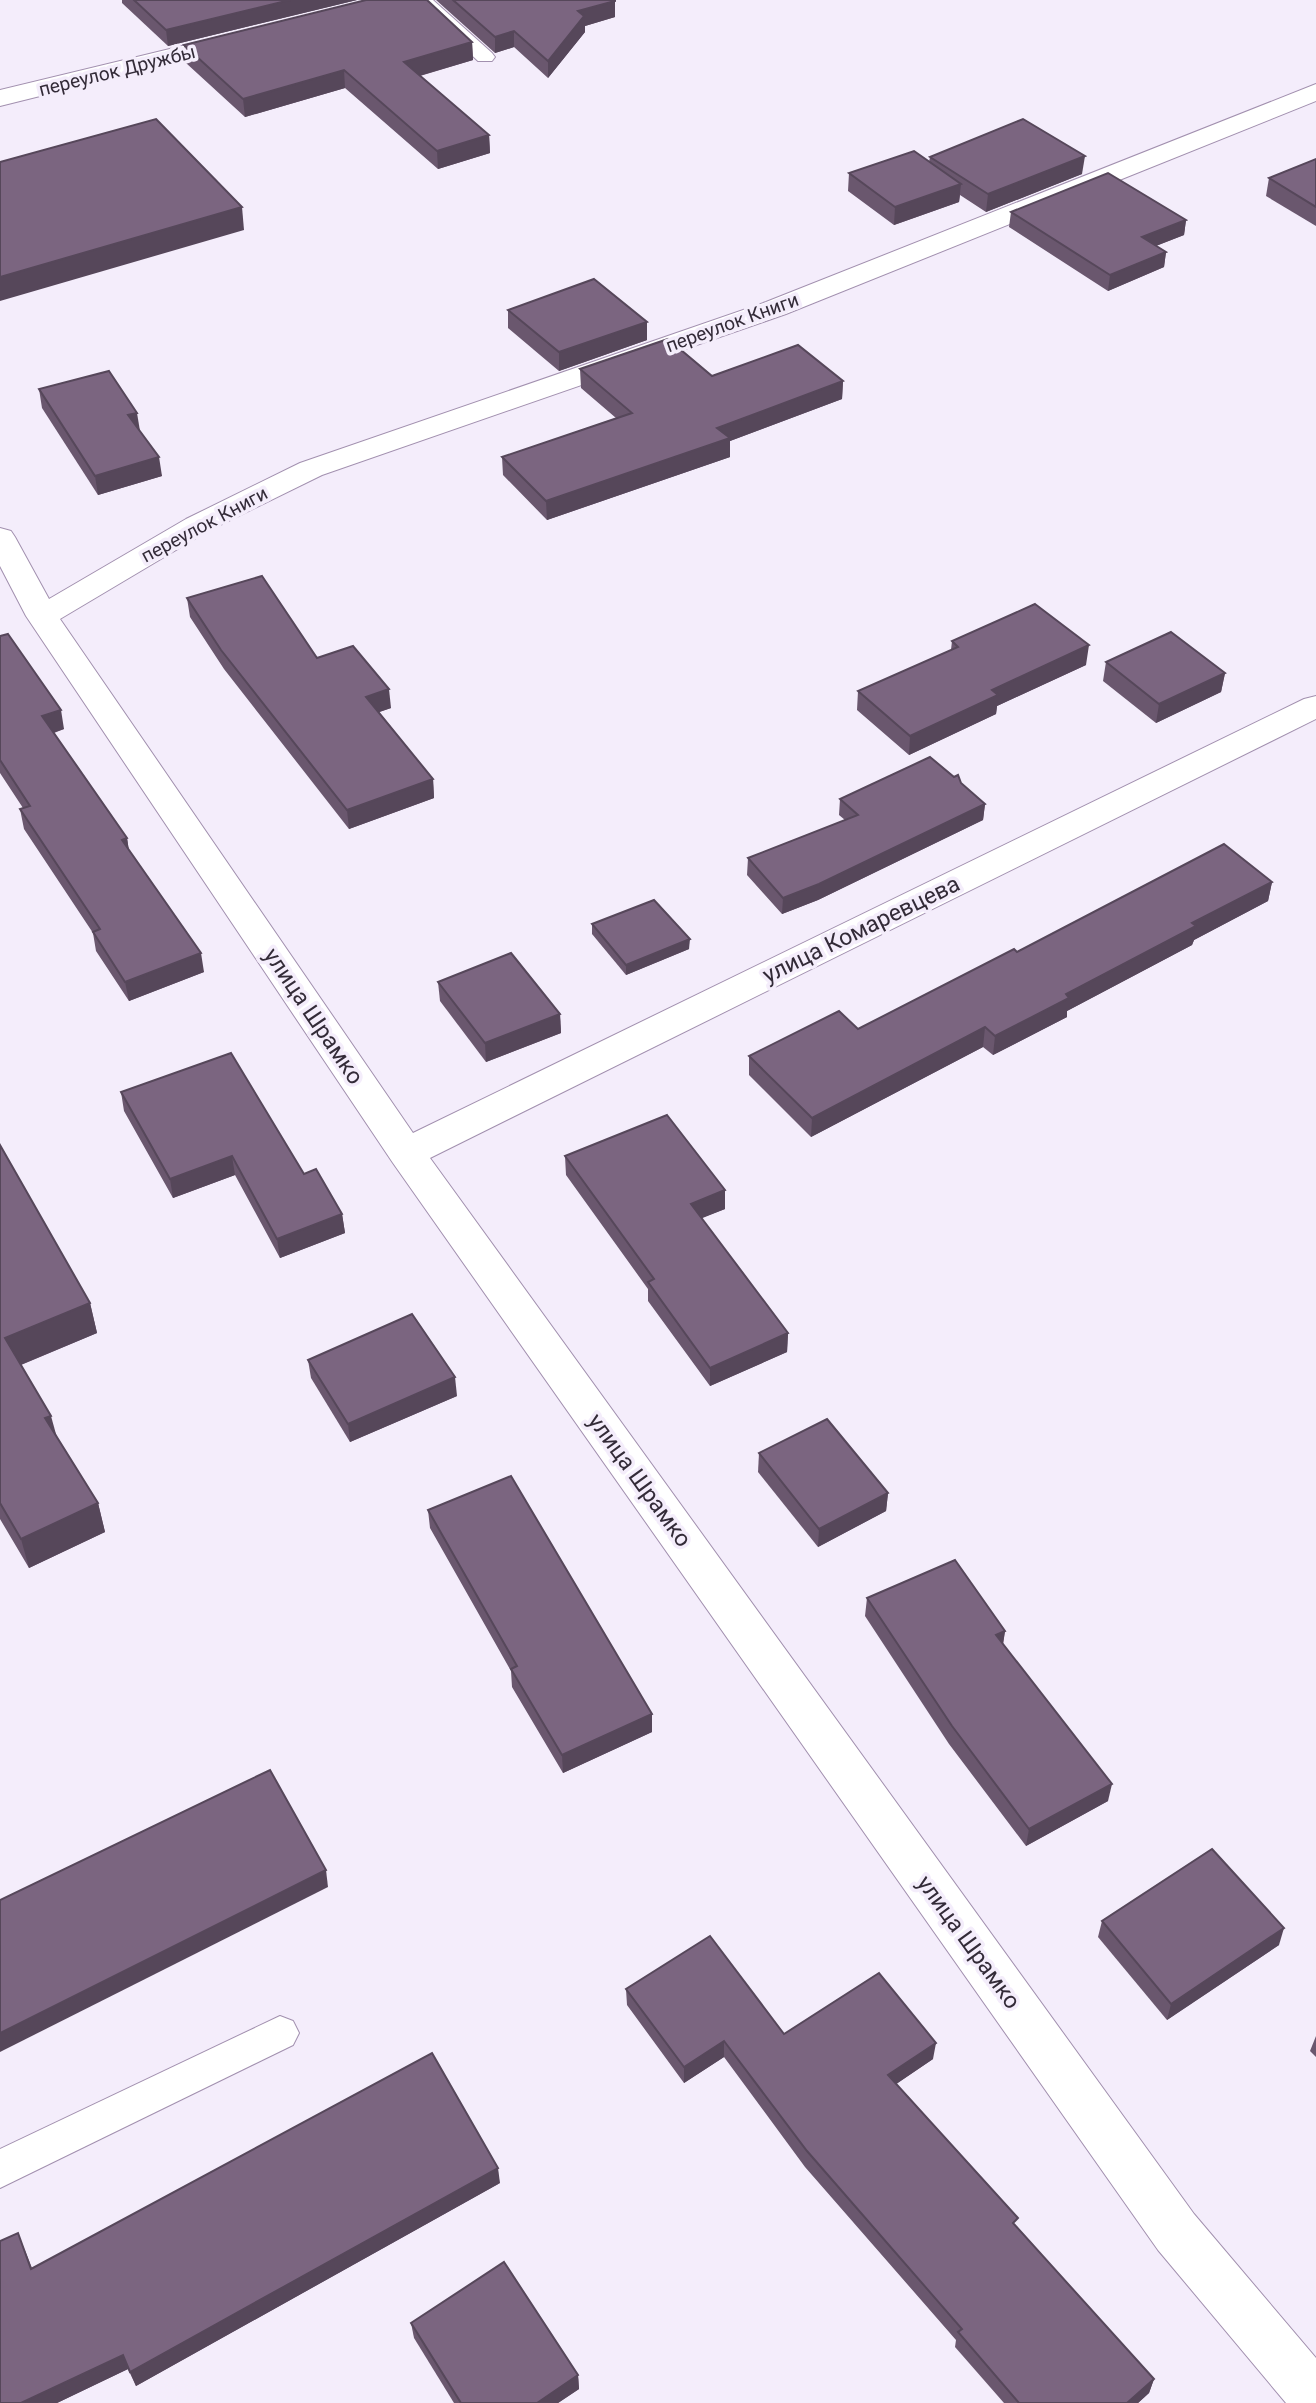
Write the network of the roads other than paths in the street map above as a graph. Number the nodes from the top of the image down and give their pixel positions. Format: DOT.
graph roads {
  1 [pos="422,0"];
  2 [pos="263,34"];
  3 [pos="485,57"];
  4 [pos="1316,92"];
  5 [pos="0,98"];
  6 [pos="0,537"];
  7 [pos="42,616"];
  8 [pos="1316,706"];
  9 [pos="406,1153"];
  10 [pos="280,2033"];
  11 [pos="0,2169"];
  12 [pos="1316,2398"];
  1 -- 3 [label="lane"];
  2 -- 5 [label="street, переулок Дружбы"];
  4 -- 7 [label="street, переулок Книги"];
  6 -- 7 [label="street, улица Шрамко"];
  7 -- 9 [label="street, улица Шрамко"];
  8 -- 9 [label="street, улица Комаревцева"];
  9 -- 12 [label="street, улица Шрамко"];
  10 -- 11 [label="lane"];
}
